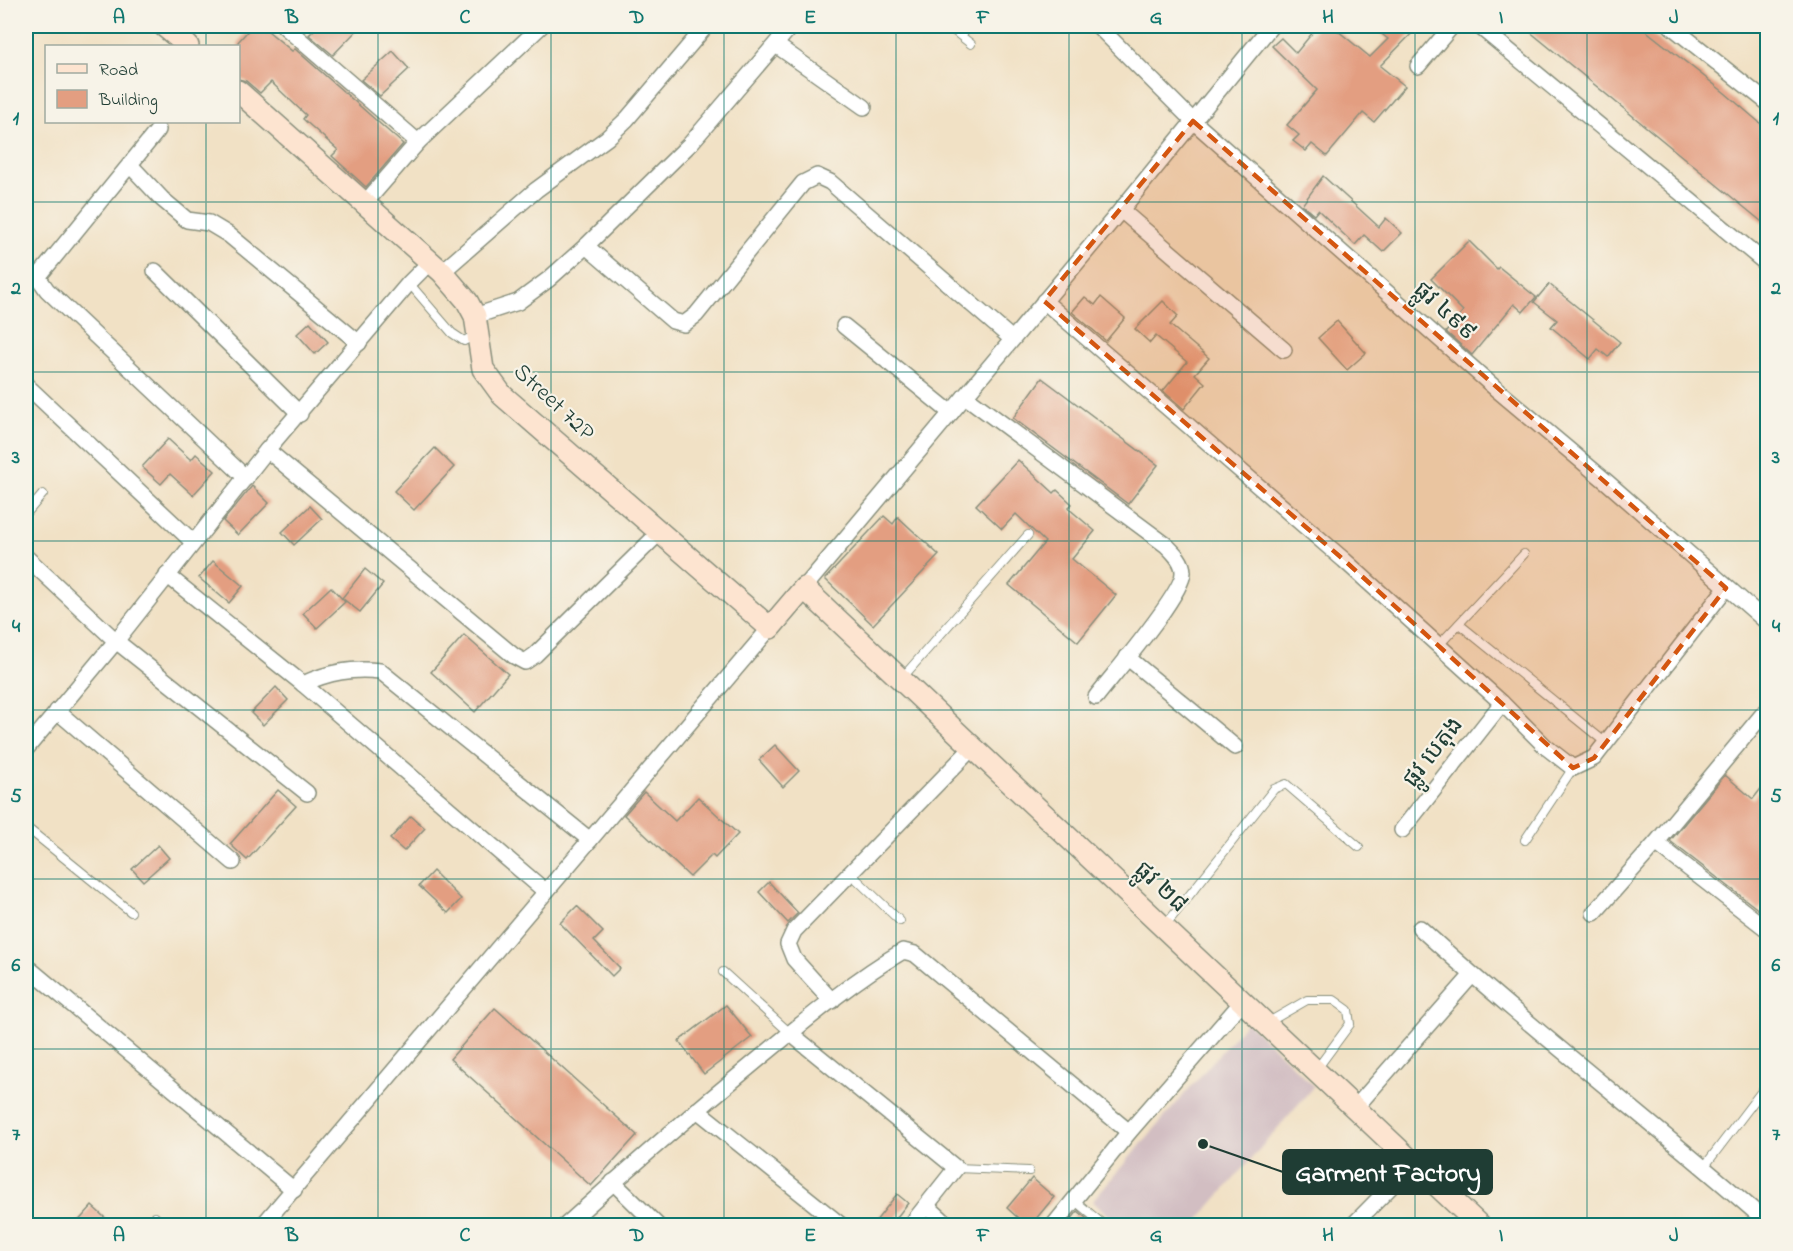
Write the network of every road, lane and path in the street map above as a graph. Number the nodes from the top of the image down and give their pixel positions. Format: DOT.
graph roads {
  1 [pos="164,26"];
  2 [pos="284,26"];
  3 [pos="542,26"];
  4 [pos="705,26"];
  5 [pos="791,26"];
  6 [pos="948,26"];
  7 [pos="1098,26"];
  8 [pos="1271,26"];
  9 [pos="1452,26"];
  10 [pos="1479,26"];
  11 [pos="1671,26"];
  12 [pos="971,44"];
  13 [pos="187,45"];
  14 [pos="776,45"];
  15 [pos="1418,66"];
  16 [pos="240,93"];
  17 [pos="1767,103"];
  18 [pos="864,107"];
  19 [pos="1193,121"];
  20 [pos="158,130"];
  21 [pos="418,142"];
  22 [pos="130,165"];
  23 [pos="365,203"];
  24 [pos="1120,210"];
  25 [pos="586,246"];
  26 [pos="1767,265"];
  27 [pos="436,267"];
  28 [pos="155,271"];
  29 [pos="409,284"];
  30 [pos="1044,301"];
  31 [pos="476,325"];
  32 [pos="844,326"];
  33 [pos="1012,339"];
  34 [pos="359,343"];
  35 [pos="1284,350"];
  36 [pos="26,385"];
  37 [pos="966,396"];
  38 [pos="951,413"];
  39 [pos="300,414"];
  40 [pos="267,450"];
  41 [pos="246,478"];
  42 [pos="43,494"];
  43 [pos="26,514"];
  44 [pos="659,533"];
  45 [pos="1028,535"];
  46 [pos="193,542"];
  47 [pos="1524,554"];
  48 [pos="26,557"];
  49 [pos="167,574"];
  50 [pos="804,588"];
  51 [pos="1726,588"];
  52 [pos="1767,623"];
  53 [pos="1459,624"];
  54 [pos="770,628"];
  55 [pos="116,641"];
  56 [pos="1439,645"];
  57 [pos="1127,657"];
  58 [pos="901,679"];
  59 [pos="303,684"];
  60 [pos="1096,697"];
  61 [pos="1502,703"];
  62 [pos="1767,708"];
  63 [pos="57,711"];
  64 [pos="1606,743"];
  65 [pos="973,747"];
  66 [pos="1235,747"];
  67 [pos="26,749"];
  68 [pos="1573,768"];
  69 [pos="307,793"];
  70 [pos="26,827"];
  71 [pos="1402,830"];
  72 [pos="590,840"];
  73 [pos="1525,840"];
  74 [pos="1656,843"];
  75 [pos="1359,847"];
  76 [pos="233,862"];
  77 [pos="850,873"];
  78 [pos="545,891"];
  79 [pos="131,912"];
  80 [pos="1594,913"];
  81 [pos="900,921"];
  82 [pos="1164,927"];
  83 [pos="1420,928"];
  84 [pos="1767,930"];
  85 [pos="26,966"];
  86 [pos="723,972"];
  87 [pos="1472,975"];
  88 [pos="832,1001"];
  89 [pos="1242,1002"];
  90 [pos="1265,1024"];
  91 [pos="790,1033"];
  92 [pos="1315,1071"];
  93 [pos="1767,1083"];
  94 [pos="1355,1108"];
  95 [pos="697,1110"];
  96 [pos="1129,1132"];
  97 [pos="1414,1163"];
  98 [pos="1704,1167"];
  99 [pos="956,1168"];
  100 [pos="1029,1172"];
  101 [pos="613,1182"];
  102 [pos="294,1190"];
  103 [pos="1074,1200"];
  104 [pos="927,1206"];
  105 [pos="155,1217"];
  106 [pos="1766,1217"];
  107 [pos="165,1226"];
  108 [pos="262,1226"];
  109 [pos="566,1226"];
  110 [pos="658,1226"];
  111 [pos="842,1226"];
  112 [pos="910,1226"];
  113 [pos="949,1226"];
  114 [pos="1053,1226"];
  115 [pos="1105,1226"];
  116 [pos="1352,1226"];
  117 [pos="1480,1226"];
  1 -- 13 [label="street"];
  2 -- 21 [label="street"];
  3 -- 21 [label="street"];
  4 -- 27 [label="street"];
  5 -- 14 [label="street"];
  6 -- 12 [label="lane"];
  7 -- 19 [label="street, ផ្លូវ ៤៩៩"];
  8 -- 19 [label="street"];
  9 -- 15 [label="street"];
  10 -- 26 [label="street"];
  11 -- 17 [label="street"];
  14 -- 18 [label="street"];
  14 -- 25 [label="street"];
  16 -- 23 [label="street, Street 72P"];
  19 -- 24 [label="street"];
  19 -- 51 [label="street, ផ្លូវ ៤៩៩"];
  20 -- 22 [label="street"];
  21 -- 23 [label="street"];
  22 -- 34 [label="street"];
  22 -- 41 [label="street"];
  23 -- 27 [label="street, Street 72P"];
  24 -- 30 [label="street"];
  24 -- 35 [label="street"];
  25 -- 31 [label="street"];
  25 -- 33 [label="street"];
  27 -- 29 [label="street"];
  27 -- 31 [label="street, Street 72P"];
  28 -- 39 [label="street"];
  29 -- 31 [label="lane"];
  29 -- 34 [label="street"];
  30 -- 33 [label="street"];
  30 -- 56 [label="street"];
  31 -- 44 [label="street, Street 72P"];
  32 -- 38 [label="street"];
  33 -- 37 [label="street"];
  34 -- 39 [label="street"];
  36 -- 46 [label="street"];
  37 -- 38 [label="street"];
  37 -- 57 [label="street"];
  38 -- 50 [label="street"];
  39 -- 40 [label="street"];
  40 -- 41 [label="street"];
  40 -- 44 [label="street"];
  41 -- 46 [label="street"];
  42 -- 43 [label="lane"];
  44 -- 54 [label="street, Street 72P"];
  45 -- 58 [label="lane"];
  46 -- 49 [label="street"];
  47 -- 53 [label="lane"];
  48 -- 55 [label="street"];
  49 -- 55 [label="street"];
  49 -- 59 [label="street"];
  50 -- 54 [label="street"];
  50 -- 58 [label="street, ផ្លូវ ២៨"];
  51 -- 52 [label="street, ផ្លូវ ៤៩៩"];
  51 -- 64 [label="street"];
  53 -- 56 [label="lane"];
  53 -- 64 [label="lane"];
  54 -- 72 [label="street"];
  55 -- 63 [label="street"];
  55 -- 69 [label="street"];
  56 -- 61 [label="street"];
  57 -- 60 [label="street"];
  57 -- 66 [label="street"];
  58 -- 65 [label="street, ផ្លូវ ២៨"];
  59 -- 72 [label="street"];
  59 -- 78 [label="street"];
  61 -- 68 [label="street"];
  61 -- 71 [label="street, ផ្លូវ បេតុង"];
  62 -- 74 [label="street"];
  63 -- 67 [label="street"];
  63 -- 76 [label="street"];
  64 -- 68 [label="street"];
  65 -- 77 [label="street"];
  65 -- 82 [label="street, ផ្លូវ ២៨"];
  68 -- 73 [label="lane"];
  70 -- 79 [label="lane"];
  72 -- 78 [label="street"];
  74 -- 80 [label="street"];
  74 -- 84 [label="street"];
  75 -- 82 [label="lane"];
  77 -- 81 [label="lane"];
  77 -- 88 [label="street"];
  78 -- 102 [label="street"];
  82 -- 89 [label="street, ផ្លូវ ២៨"];
  83 -- 87 [label="street"];
  85 -- 102 [label="street"];
  86 -- 91 [label="lane"];
  87 -- 94 [label="street"];
  87 -- 98 [label="street"];
  88 -- 91 [label="street"];
  88 -- 96 [label="street"];
  89 -- 90 [label="street, ផ្លូវ ២៨"];
  89 -- 96 [label="street"];
  90 -- 92 [label="street, ផ្លូវ ២៨"];
  90 -- 92 [label="lane"];
  91 -- 95 [label="street"];
  91 -- 99 [label="street"];
  92 -- 94 [label="street, ផ្លូវ ២៨"];
  93 -- 98 [label="lane"];
  94 -- 97 [label="street, ផ្លូវ ២៨"];
  95 -- 101 [label="street"];
  95 -- 111 [label="street"];
  96 -- 103 [label="street"];
  97 -- 116 [label="street"];
  97 -- 117 [label="street, ផ្លូវ ២៨"];
  98 -- 106 [label="street"];
  99 -- 100 [label="lane"];
  99 -- 104 [label="street"];
  101 -- 109 [label="street"];
  101 -- 110 [label="street"];
  102 -- 108 [label="street"];
  103 -- 114 [label="street"];
  103 -- 115 [label="lane"];
  104 -- 112 [label="street"];
  104 -- 113 [label="street"];
  105 -- 107 [label="lane"];
}
